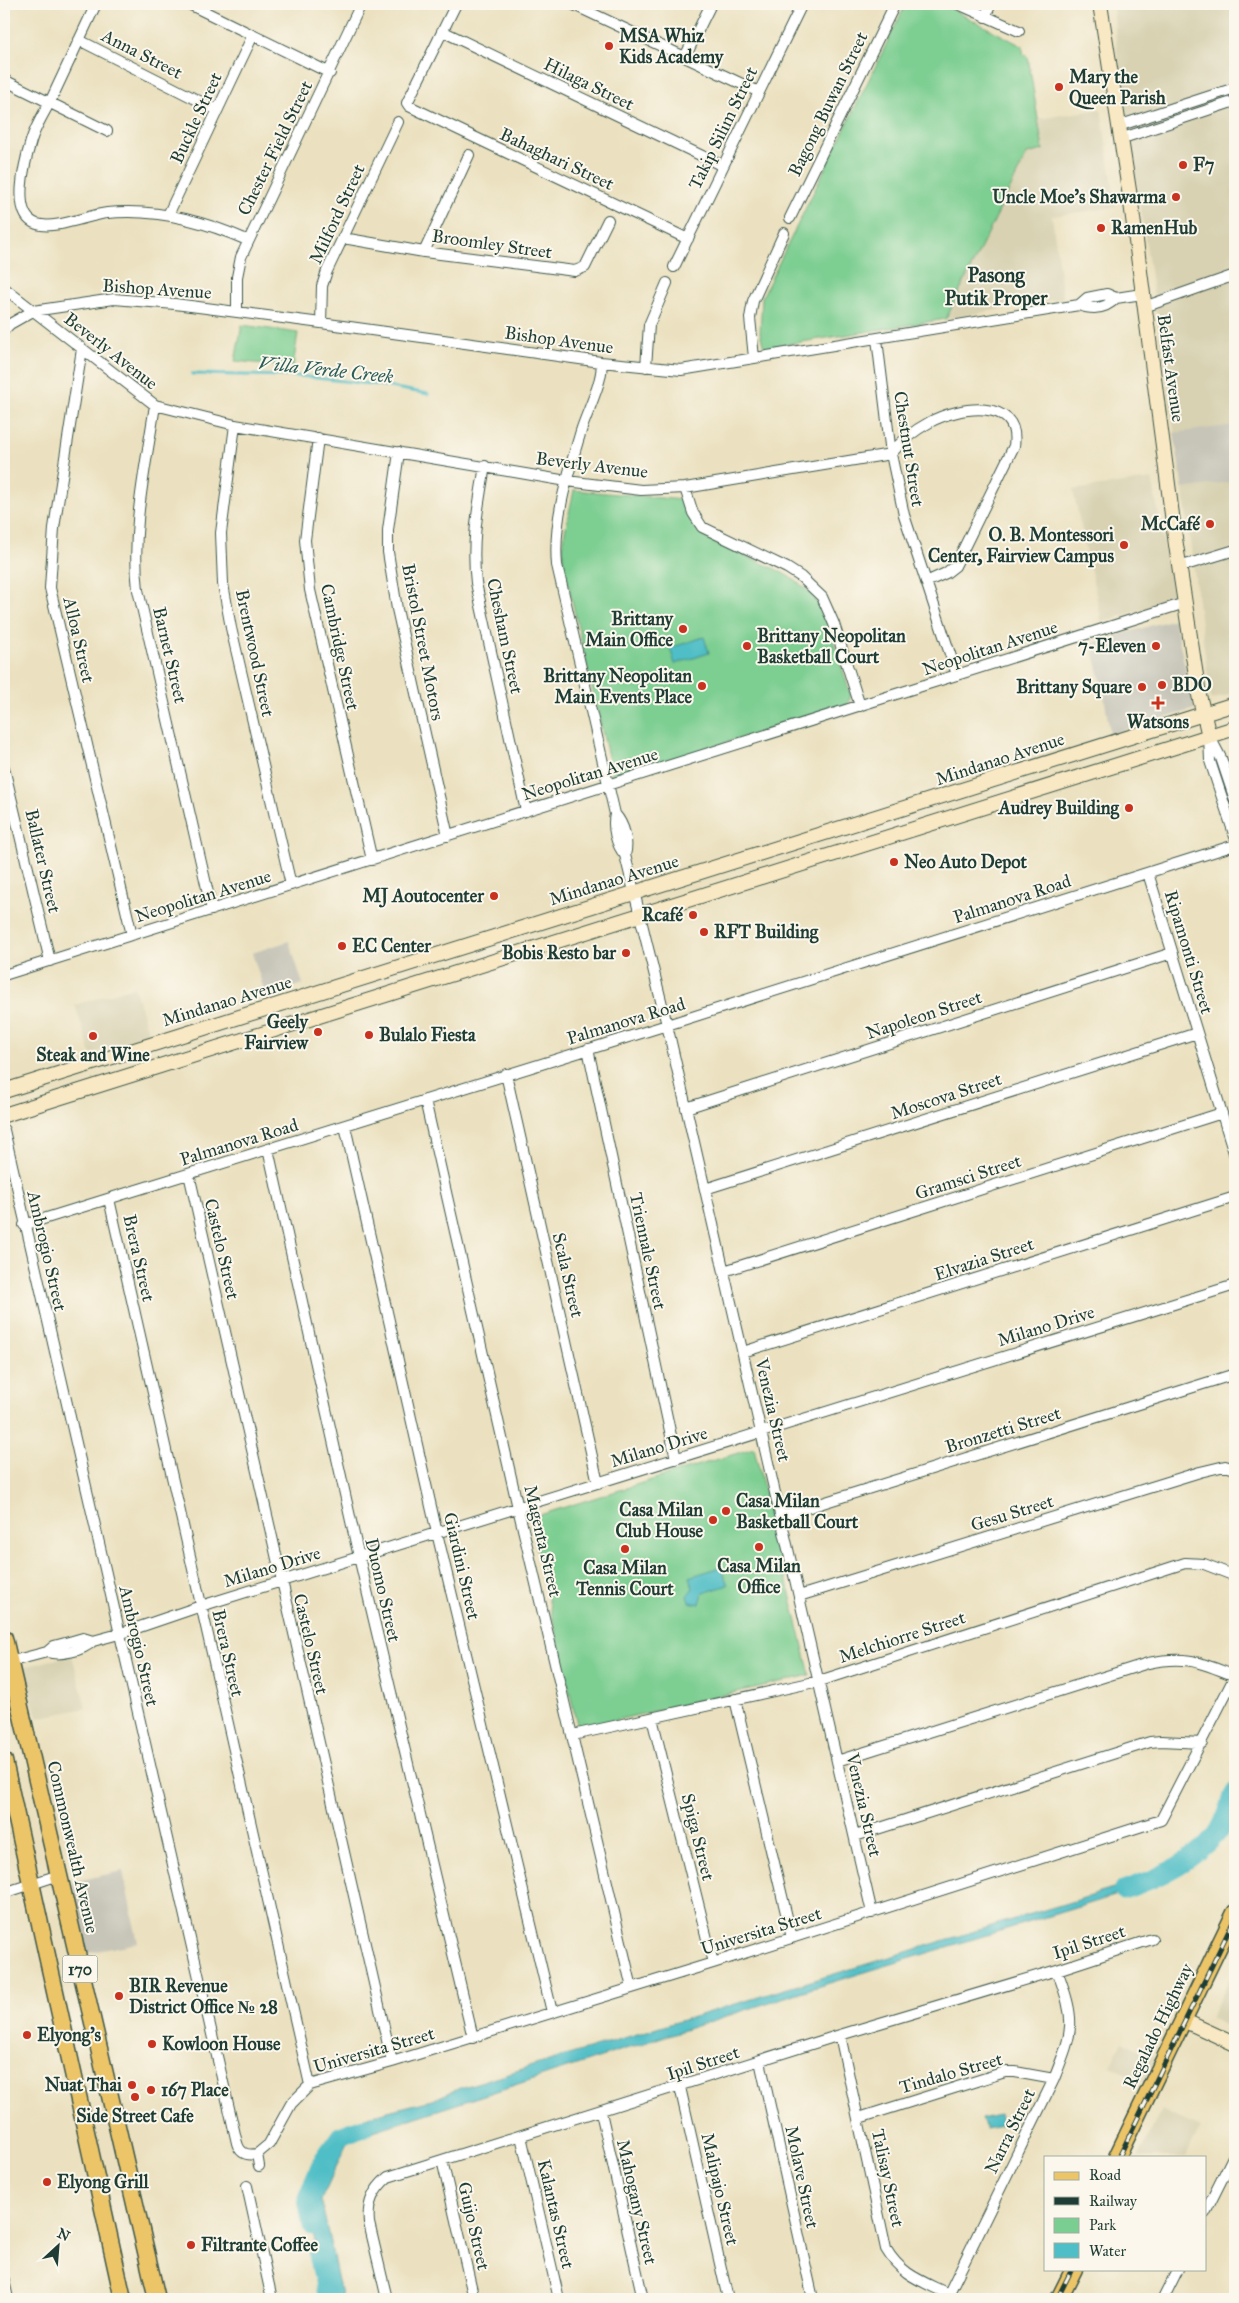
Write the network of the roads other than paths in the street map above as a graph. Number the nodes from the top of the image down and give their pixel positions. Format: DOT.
graph roads {
  1 [pos="96,4"];
  2 [pos="189,4"];
  3 [pos="361,4"];
  4 [pos="456,4"];
  5 [pos="572,4"];
  6 [pos="711,4"];
  7 [pos="802,4"];
  8 [pos="895,4"];
  9 [pos="958,4"];
  10 [pos="991,4"];
  11 [pos="1100,4"];
  12 [pos="985,17"];
  13 [pos="442,31"];
  14 [pos="1020,31"];
  15 [pos="253,35"];
  16 [pos="79,40"];
  17 [pos="685,57"];
  18 [pos="330,73"];
  19 [pos="4,80"];
  20 [pos="1235,88"];
  21 [pos="759,92"];
  22 [pos="1235,101"];
  23 [pos="49,103"];
  24 [pos="217,110"];
  25 [pos="398,122"];
  26 [pos="107,131"];
  27 [pos="1119,132"];
  28 [pos="469,155"];
  29 [pos="723,166"];
  30 [pos="168,215"];
  31 [pos="790,218"];
  32 [pos="608,220"];
  33 [pos="784,233"];
  34 [pos="343,238"];
  35 [pos="688,239"];
  36 [pos="248,240"];
  37 [pos="424,252"];
  38 [pos="674,268"];
  39 [pos="1235,275"];
  40 [pos="667,283"];
  41 [pos="4,288"];
  42 [pos="1143,301"];
  43 [pos="33,311"];
  44 [pos="237,312"];
  45 [pos="321,323"];
  46 [pos="4,330"];
  47 [pos="877,339"];
  48 [pos="82,349"];
  49 [pos="754,358"];
  50 [pos="601,362"];
  51 [pos="646,368"];
  52 [pos="155,405"];
  53 [pos="236,425"];
  54 [pos="318,438"];
  55 [pos="399,452"];
  56 [pos="891,454"];
  57 [pos="484,466"];
  58 [pos="567,481"];
  59 [pos="685,488"];
  60 [pos="1235,550"];
  61 [pos="1179,567"];
  62 [pos="926,582"];
  63 [pos="1185,603"];
  64 [pos="957,675"];
  65 [pos="1235,704"];
  66 [pos="860,706"];
  67 [pos="1204,714"];
  68 [pos="1235,728"];
  69 [pos="1209,736"];
  70 [pos="4,768"];
  71 [pos="608,786"];
  72 [pos="1235,800"];
  73 [pos="526,811"];
  74 [pos="448,836"];
  75 [pos="1235,837"];
  76 [pos="1235,845"];
  77 [pos="372,860"];
  78 [pos="1148,873"];
  79 [pos="291,885"];
  80 [pos="634,892"];
  81 [pos="212,910"];
  82 [pos="640,915"];
  83 [pos="132,935"];
  84 [pos="1172,953"];
  85 [pos="50,961"];
  86 [pos="4,975"];
  87 [pos="667,1025"];
  88 [pos="1197,1033"];
  89 [pos="588,1049"];
  90 [pos="506,1074"];
  91 [pos="4,1091"];
  92 [pos="425,1100"];
  93 [pos="686,1108"];
  94 [pos="1222,1113"];
  95 [pos="4,1115"];
  96 [pos="345,1126"];
  97 [pos="4,1130"];
  98 [pos="268,1149"];
  99 [pos="1235,1156"];
  100 [pos="189,1174"];
  101 [pos="705,1189"];
  102 [pos="1235,1197"];
  103 [pos="109,1199"];
  104 [pos="24,1225"];
  105 [pos="724,1271"];
  106 [pos="1235,1284"];
  107 [pos="742,1352"];
  108 [pos="1235,1374"];
  109 [pos="761,1432"];
  110 [pos="676,1459"];
  111 [pos="1235,1469"];
  112 [pos="598,1483"];
  113 [pos="518,1508"];
  114 [pos="781,1516"];
  115 [pos="437,1533"];
  116 [pos="359,1557"];
  117 [pos="1235,1576"];
  118 [pos="280,1582"];
  119 [pos="799,1596"];
  120 [pos="200,1606"];
  121 [pos="119,1634"];
  122 [pos="4,1638"];
  123 [pos="6,1662"];
  124 [pos="1235,1676"];
  125 [pos="819,1681"];
  126 [pos="735,1699"];
  127 [pos="652,1718"];
  128 [pos="572,1735"];
  129 [pos="1202,1743"];
  130 [pos="4,1760"];
  131 [pos="837,1761"];
  132 [pos="854,1836"];
  133 [pos="59,1875"];
  134 [pos="30,1885"];
  135 [pos="4,1893"];
  136 [pos="872,1913"];
  137 [pos="1235,1913"];
  138 [pos="792,1938"];
  139 [pos="1152,1939"];
  140 [pos="1235,1939"];
  141 [pos="713,1963"];
  142 [pos="1057,1970"];
  143 [pos="632,1988"];
  144 [pos="552,2012"];
  145 [pos="1188,2022"];
  146 [pos="840,2035"];
  147 [pos="473,2038"];
  148 [pos="1235,2044"];
  149 [pos="760,2061"];
  150 [pos="392,2062"];
  151 [pos="1054,2079"];
  152 [pos="310,2085"];
  153 [pos="680,2087"];
  154 [pos="600,2112"];
  155 [pos="859,2118"];
  156 [pos="521,2136"];
  157 [pos="1235,2153"];
  158 [pos="257,2154"];
  159 [pos="1117,2156"];
  160 [pos="1129,2156"];
  161 [pos="442,2160"];
  162 [pos="259,2166"];
  163 [pos="247,2186"];
  164 [pos="1206,2211"];
  165 [pos="1062,2270"];
  166 [pos="1074,2270"];
  167 [pos="1178,2270"];
  168 [pos="4,2280"];
  169 [pos="947,2297"];
  170 [pos="8,2299"];
  171 [pos="123,2299"];
  172 [pos="157,2299"];
  173 [pos="272,2299"];
  174 [pos="387,2299"];
  175 [pos="474,2299"];
  176 [pos="559,2299"];
  177 [pos="643,2299"];
  178 [pos="728,2299"];
  179 [pos="812,2299"];
  180 [pos="1047,2299"];
  181 [pos="1059,2299"];
  182 [pos="1163,2299"];
  1 -- 16 [label="street"];
  2 -- 15 [label="street"];
  3 -- 18 [label="street, Chester Field Street"];
  4 -- 13 [label="street"];
  5 -- 17 [label="street"];
  6 -- 17 [label="street"];
  7 -- 21 [label="street, Takip Silim Street"];
  8 -- 31 [label="street, Bagong Buwan Street"];
  9 -- 12 [label="street"];
  10 -- 12 [label="street"];
  11 -- 27 [label="main road, Belfast Avenue"];
  12 -- 14 [label="street"];
  13 -- 29 [label="street, Hilaga Street"];
  13 -- 35 [label="street, Bahaghari Street"];
  15 -- 18 [label="street"];
  15 -- 24 [label="street, Buckle Street"];
  16 -- 23 [label="street"];
  16 -- 24 [label="street, Anna Street"];
  17 -- 21 [label="street"];
  18 -- 36 [label="street, Chester Field Street"];
  19 -- 23 [label="street"];
  20 -- 27 [label="street"];
  21 -- 29 [label="street, Takip Silim Street"];
  22 -- 27 [label="street"];
  23 -- 26 [label="street"];
  23 -- 30 [label="street"];
  24 -- 30 [label="street, Buckle Street"];
  25 -- 34 [label="street, Milford Street"];
  27 -- 42 [label="main road, Belfast Avenue"];
  28 -- 37 [label="street"];
  29 -- 35 [label="street, Takip Silim Street"];
  30 -- 36 [label="street"];
  32 -- 37 [label="street, Broomley Street"];
  33 -- 49 [label="street"];
  34 -- 37 [label="street, Broomley Street"];
  34 -- 45 [label="street, Milford Street"];
  35 -- 38 [label="street, Takip Silim Street"];
  36 -- 44 [label="street, Chester Field Street"];
  39 -- 42 [label="street, Bishop Avenue"];
  40 -- 51 [label="street"];
  41 -- 43 [label="street, Beverly Avenue"];
  42 -- 47 [label="street, Bishop Avenue"];
  42 -- 61 [label="main road, Belfast Avenue"];
  43 -- 44 [label="street, Bishop Avenue"];
  43 -- 46 [label="street"];
  43 -- 48 [label="street, Beverly Avenue"];
  44 -- 45 [label="street, Bishop Avenue"];
  45 -- 50 [label="street, Bishop Avenue"];
  47 -- 49 [label="street, Bishop Avenue"];
  47 -- 56 [label="street, Chestnut Street"];
  48 -- 52 [label="street, Beverly Avenue"];
  48 -- 83 [label="street, Alloa Street"];
  49 -- 51 [label="street, Bishop Avenue"];
  50 -- 51 [label="street, Bishop Avenue"];
  50 -- 58 [label="street, Venezia Street"];
  52 -- 53 [label="street, Beverly Avenue"];
  52 -- 81 [label="street, Barnet Street"];
  53 -- 54 [label="street, Beverly Avenue"];
  53 -- 79 [label="street, Brentwood Street"];
  54 -- 55 [label="street, Beverly Avenue"];
  54 -- 77 [label="street, Cambridge Street"];
  55 -- 57 [label="street, Beverly Avenue"];
  55 -- 74 [label="street, Bristol Street Motors"];
  56 -- 59 [label="street, Beverly Avenue"];
  56 -- 62 [label="street, Chestnut Street"];
  56 -- 62 [label="street"];
  57 -- 58 [label="street, Beverly Avenue"];
  57 -- 73 [label="street, Chesham Street"];
  58 -- 59 [label="street, Beverly Avenue"];
  58 -- 71 [label="street, Venezia Street"];
  59 -- 66 [label="street"];
  60 -- 61 [label="street"];
  61 -- 63 [label="main road, Belfast Avenue"];
  62 -- 64 [label="street, Chestnut Street"];
  63 -- 64 [label="street, Neopolitan Avenue"];
  63 -- 67 [label="main road, Belfast Avenue"];
  64 -- 66 [label="street, Neopolitan Avenue"];
  65 -- 67 [label="main road, Mindanao Avenue"];
  66 -- 71 [label="street, Neopolitan Avenue"];
  67 -- 69 [label="main road, Belfast Avenue"];
  67 -- 80 [label="main road, Mindanao Avenue"];
  68 -- 69 [label="main road"];
  69 -- 72 [label="street"];
  69 -- 75 [label="street"];
  69 -- 82 [label="main road"];
  70 -- 85 [label="street, Ballater Street"];
  71 -- 73 [label="street, Neopolitan Avenue"];
  71 -- 80 [label="street, Venezia Street"];
  73 -- 74 [label="street, Neopolitan Avenue"];
  74 -- 77 [label="street, Neopolitan Avenue"];
  76 -- 78 [label="street, Palmanova Road"];
  77 -- 79 [label="street, Neopolitan Avenue"];
  78 -- 84 [label="street, Ripamonti Street"];
  78 -- 87 [label="street, Palmanova Road"];
  79 -- 81 [label="street, Neopolitan Avenue"];
  80 -- 82 [label="street, Venezia Street"];
  80 -- 91 [label="main road, Mindanao Avenue"];
  81 -- 83 [label="street, Neopolitan Avenue"];
  82 -- 87 [label="street, Venezia Street"];
  82 -- 95 [label="main road"];
  83 -- 85 [label="street, Neopolitan Avenue"];
  84 -- 88 [label="street, Ripamonti Street"];
  84 -- 93 [label="street, Napoleon Street"];
  85 -- 86 [label="street, Neopolitan Avenue"];
  87 -- 89 [label="street, Palmanova Road"];
  87 -- 93 [label="street, Venezia Street"];
  88 -- 94 [label="street, Ripamonti Street"];
  88 -- 101 [label="street, Moscova Street"];
  89 -- 90 [label="street, Palmanova Road"];
  89 -- 110 [label="street, Triennale Street"];
  90 -- 92 [label="street, Palmanova Road"];
  90 -- 112 [label="street, Scala Street"];
  92 -- 96 [label="street, Palmanova Road"];
  92 -- 113 [label="street, Magenta Street"];
  93 -- 101 [label="street, Venezia Street"];
  94 -- 99 [label="street, Ripamonti Street"];
  94 -- 105 [label="street, Gramsci Street"];
  96 -- 98 [label="street, Palmanova Road"];
  96 -- 115 [label="street, Giardini Street"];
  97 -- 104 [label="street, Ambrogio Street"];
  98 -- 100 [label="street, Palmanova Road"];
  98 -- 116 [label="street, Duomo Street"];
  100 -- 103 [label="street, Palmanova Road"];
  100 -- 118 [label="street, Castelo Street"];
  101 -- 105 [label="street, Venezia Street"];
  102 -- 107 [label="street, Elvazia Street"];
  103 -- 104 [label="street, Palmanova Road"];
  103 -- 120 [label="street, Brera Street"];
  104 -- 121 [label="street, Ambrogio Street"];
  105 -- 107 [label="street, Venezia Street"];
  106 -- 109 [label="street, Milano Drive"];
  107 -- 109 [label="street, Venezia Street"];
  108 -- 114 [label="street, Bronzetti Street"];
  109 -- 110 [label="street, Milano Drive"];
  109 -- 114 [label="street, Venezia Street"];
  110 -- 112 [label="street, Milano Drive"];
  111 -- 119 [label="street, Gesu Street"];
  112 -- 113 [label="street, Milano Drive"];
  113 -- 115 [label="street, Milano Drive"];
  113 -- 128 [label="street, Magenta Street"];
  114 -- 119 [label="street, Venezia Street"];
  115 -- 116 [label="street, Milano Drive"];
  115 -- 144 [label="street, Giardini Street"];
  116 -- 118 [label="street, Milano Drive"];
  116 -- 147 [label="street, Duomo Street"];
  117 -- 125 [label="street, Melchiorre Street"];
  118 -- 120 [label="street, Milano Drive"];
  118 -- 150 [label="street, Castelo Street"];
  119 -- 125 [label="street, Venezia Street"];
  120 -- 121 [label="street, Milano Drive"];
  120 -- 152 [label="street, Brera Street"];
  121 -- 123 [label="street, Milano Drive"];
  121 -- 158 [label="street, Ambrogio Street"];
  122 -- 123 [label="main road, Commonwealth Avenue / 170"];
  123 -- 133 [label="main road, Commonwealth Avenue / 170"];
  124 -- 129 [label="street, Universita Street"];
  124 -- 131 [label="street"];
  125 -- 126 [label="street, Melchiorre Street"];
  125 -- 131 [label="street, Venezia Street"];
  126 -- 127 [label="street, Melchiorre Street"];
  126 -- 138 [label="street"];
  127 -- 128 [label="street, Melchiorre Street"];
  127 -- 141 [label="street, Spiga Street"];
  128 -- 143 [label="street, Magenta Street"];
  129 -- 132 [label="street"];
  129 -- 136 [label="street, Universita Street"];
  130 -- 134 [label="main road, 170"];
  131 -- 132 [label="street, Venezia Street"];
  132 -- 136 [label="street, Venezia Street"];
  133 -- 134 [label="street"];
  133 -- 172 [label="main road, Commonwealth Avenue / 170"];
  134 -- 135 [label="street"];
  134 -- 171 [label="main road, 170"];
  136 -- 138 [label="street, Universita Street"];
  137 -- 145 [label="main road, Regalado Highway"];
  138 -- 141 [label="street, Universita Street"];
  139 -- 142 [label="street, Ipil Street"];
  140 -- 145 [label="main road, Regalado Highway"];
  141 -- 143 [label="street, Universita Street"];
  142 -- 146 [label="street, Ipil Street"];
  142 -- 151 [label="street, Narra Street"];
  143 -- 144 [label="street, Universita Street"];
  144 -- 147 [label="street, Universita Street"];
  145 -- 148 [label="main road"];
  145 -- 159 [label="main road, Regalado Highway"];
  145 -- 160 [label="main road, Regalado Highway"];
  146 -- 149 [label="street, Ipil Street"];
  146 -- 155 [label="street, Talisay Street"];
  147 -- 150 [label="street, Universita Street"];
  149 -- 153 [label="street, Ipil Street"];
  149 -- 179 [label="street, Molave Street"];
  150 -- 152 [label="street, Universita Street"];
  151 -- 155 [label="street, Tindalo Street"];
  151 -- 169 [label="street, Narra Street"];
  152 -- 158 [label="street, Universita Street"];
  153 -- 154 [label="street, Ipil Street"];
  153 -- 178 [label="street, Malipajo Street"];
  154 -- 156 [label="street, Ipil Street"];
  154 -- 177 [label="street, Mahogany Street"];
  155 -- 169 [label="street, Talisay Street"];
  156 -- 161 [label="street, Ipil Street"];
  156 -- 176 [label="street, Kalantas Street"];
  157 -- 164 [label="street"];
  158 -- 162 [label="street"];
  161 -- 174 [label="street, Ipil Street"];
  161 -- 175 [label="street, Guijo Street"];
  163 -- 173 [label="street"];
  165 -- 180 [label="main road"];
  166 -- 181 [label="main road"];
  167 -- 182 [label="street"];
  168 -- 170 [label="street"];
}
